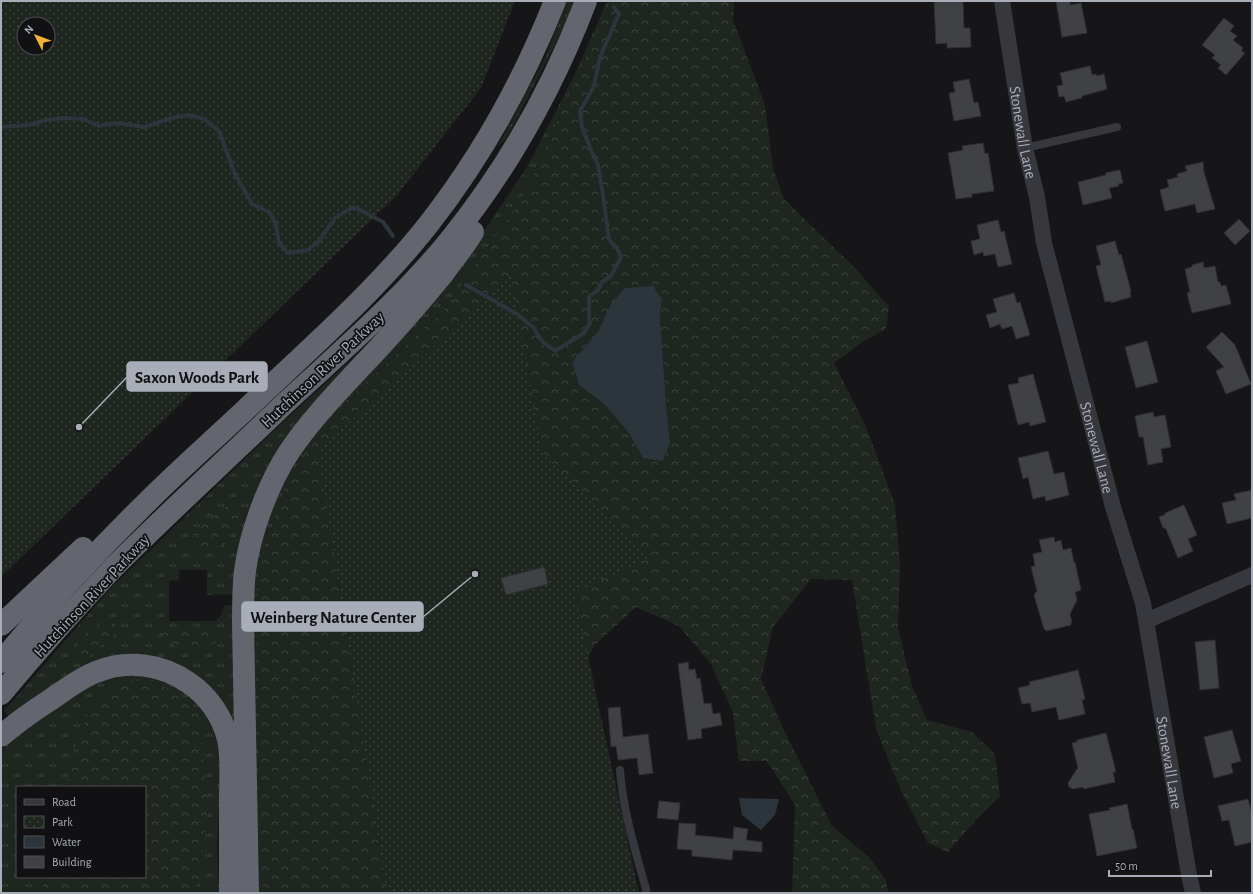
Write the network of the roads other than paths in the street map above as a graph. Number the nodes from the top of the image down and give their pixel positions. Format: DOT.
graph roads {
  1 [pos="555,1"];
  2 [pos="586,1"];
  3 [pos="1002,1"];
  4 [pos="533,116"];
  5 [pos="1117,127"];
  6 [pos="1025,148"];
  7 [pos="184,467"];
  8 [pos="1252,575"];
  9 [pos="1146,621"];
  10 [pos="1,625"];
  11 [pos="1,662"];
  12 [pos="1,694"];
  13 [pos="1,736"];
  14 [pos="620,770"];
  15 [pos="230,893"];
  16 [pos="248,893"];
  17 [pos="647,893"];
  18 [pos="1193,893"];
  1 -- 7 [label="highway, Hutchinson River Parkway"];
  2 -- 4 [label="highway, Hutchinson River Parkway"];
  3 -- 6 [label="street, Stonewall Lane"];
  4 -- 12 [label="highway, Hutchinson River Parkway"];
  4 -- 16 [label="highway"];
  5 -- 6 [label="lane"];
  6 -- 9 [label="street, Stonewall Lane"];
  7 -- 10 [label="highway"];
  7 -- 11 [label="highway, Hutchinson River Parkway"];
  8 -- 9 [label="street"];
  9 -- 18 [label="street, Stonewall Lane"];
  13 -- 15 [label="highway"];
  14 -- 17 [label="lane"];
}
